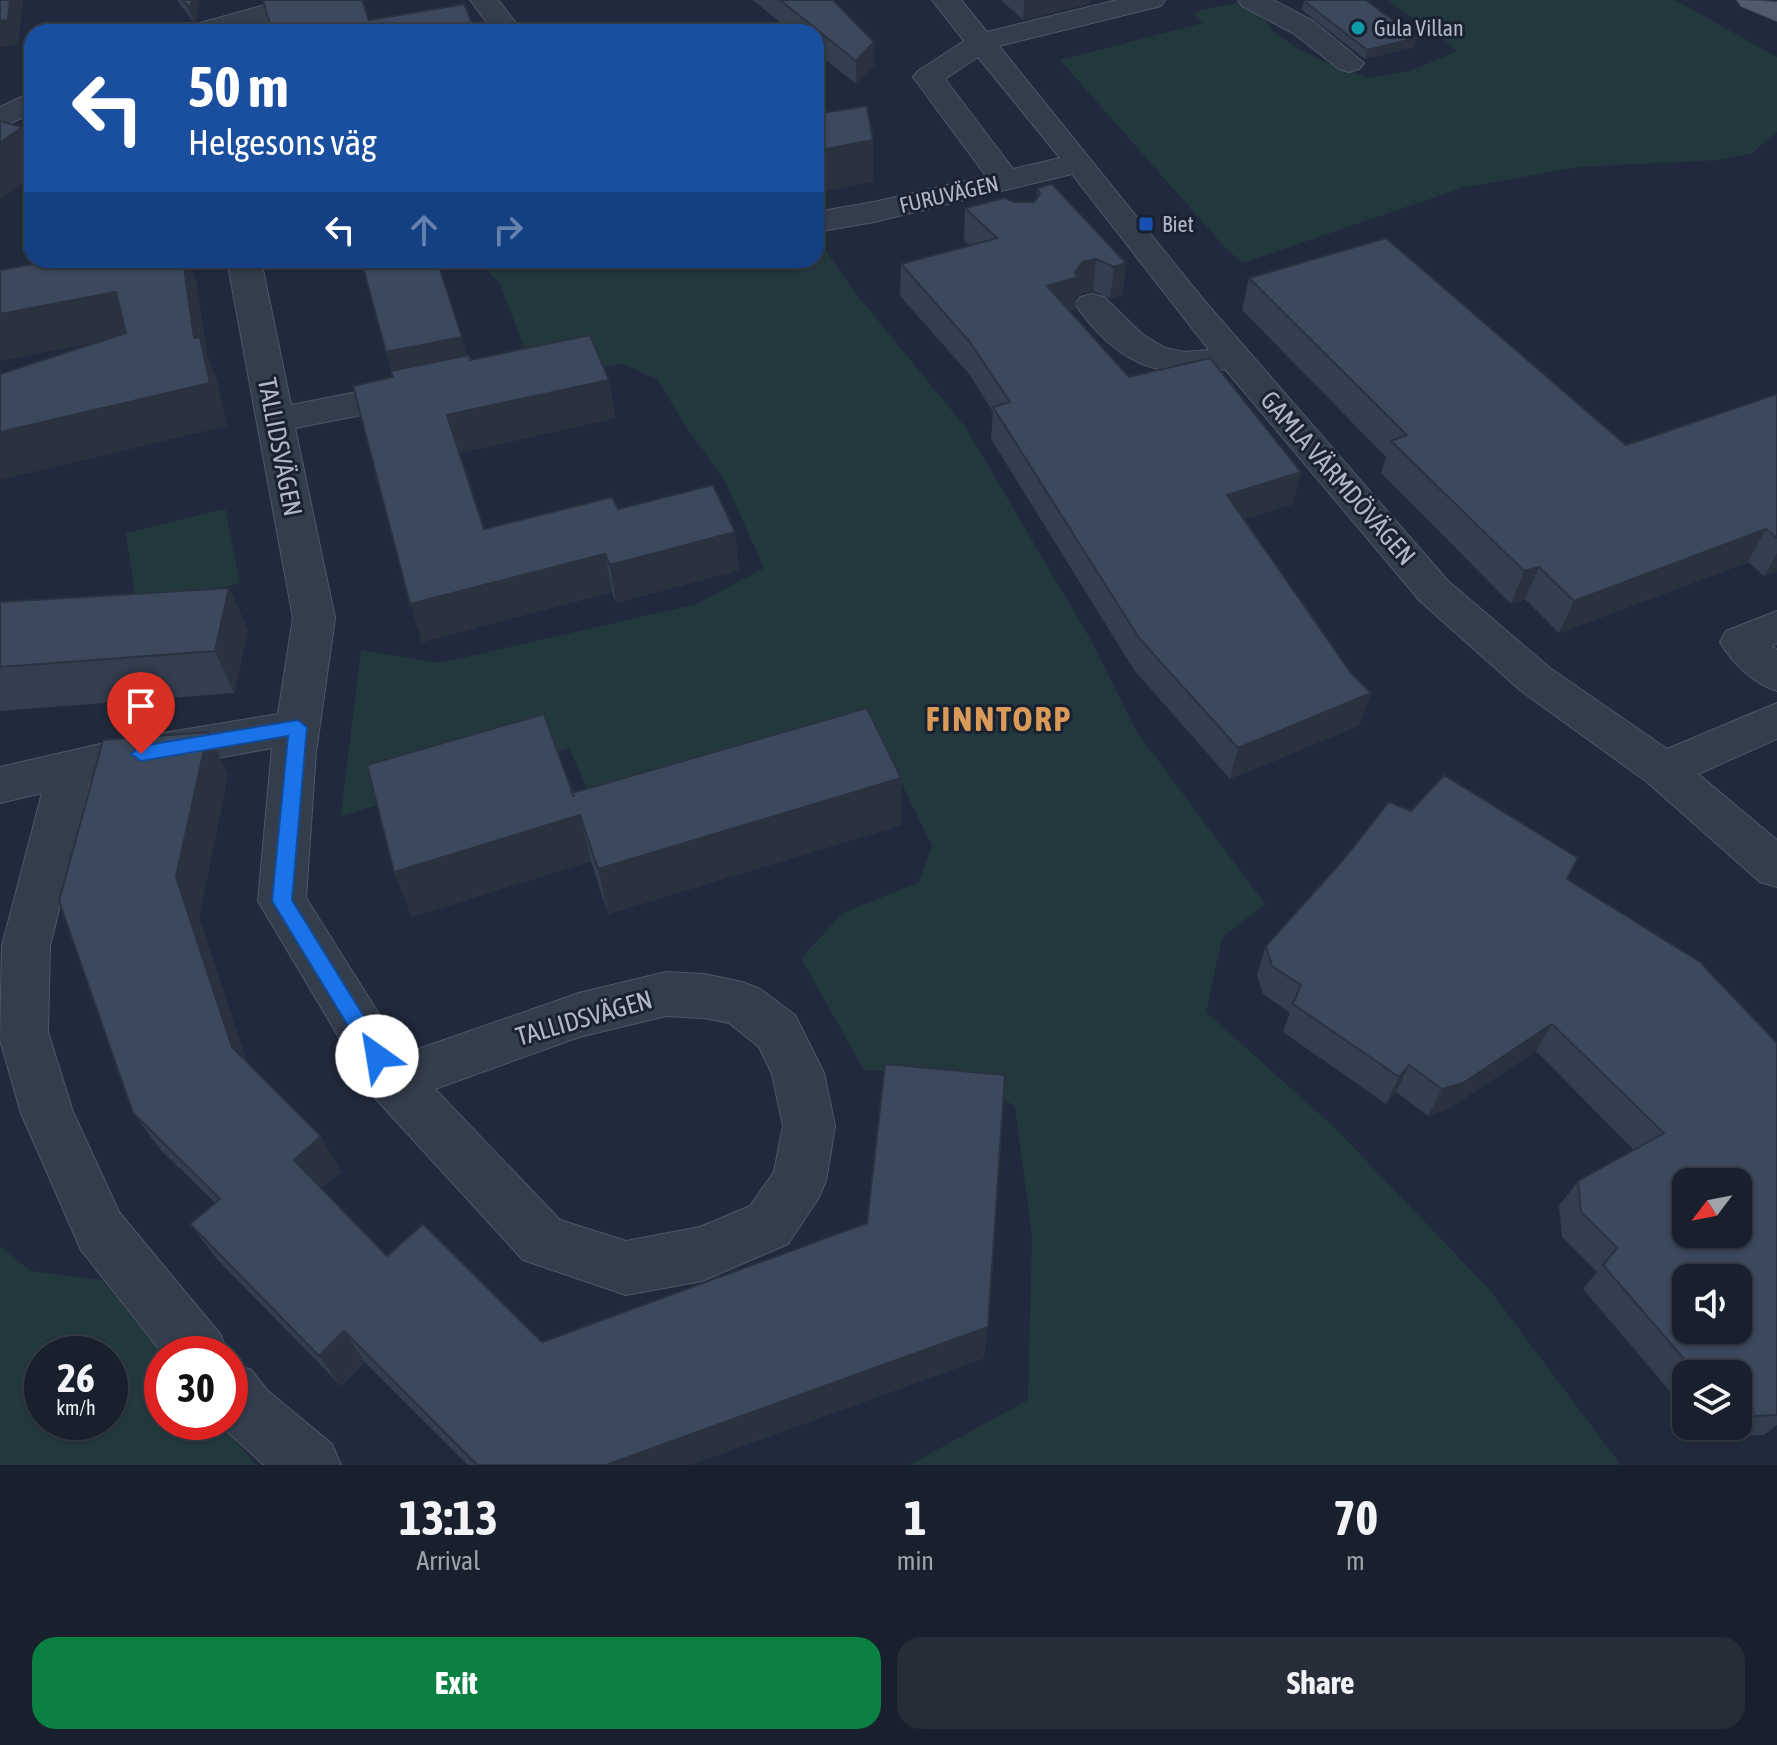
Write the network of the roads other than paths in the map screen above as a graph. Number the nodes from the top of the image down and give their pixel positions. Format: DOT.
graph roads {
  1 [pos="314,0"];
  2 [pos="484,0"];
  3 [pos="946,0"];
  4 [pos="1151,0"];
  5 [pos="1252,0"];
  6 [pos="1751,0"];
  7 [pos="1777,13"];
  8 [pos="254,24"];
  9 [pos="503,24"];
  10 [pos="982,42"];
  11 [pos="1349,63"];
  12 [pos="1080,163"];
  13 [pos="992,184"];
  14 [pos="1009,215"];
  15 [pos="824,221"];
  16 [pos="246,268"];
  17 [pos="1092,304"];
  18 [pos="1233,357"];
  19 [pos="457,384"];
  20 [pos="275,420"];
  21 [pos="1777,626"];
  22 [pos="1777,675"];
  23 [pos="1777,720"];
  24 [pos="298,727"];
  25 [pos="71,768"];
  26 [pos="1663,770"];
  27 [pos="0,785"];
  28 [pos="1777,868"];
  29 [pos="393,1081"];
  30 [pos="185,1336"];
  31 [pos="248,1413"];
  32 [pos="311,1465"];
  1 -- 8 [label="street"];
  2 -- 9 [label="street"];
  3 -- 10 [label="street, GAMLA VÄRMDÖVÄGEN"];
  4 -- 10 [label="street"];
  5 -- 11 [label="street"];
  6 -- 7 [label="main road"];
  10 -- 12 [label="street, GAMLA VÄRMDÖVÄGEN"];
  10 -- 13 [label="street"];
  12 -- 13 [label="street, FURUVÄGEN"];
  12 -- 18 [label="street, GAMLA VÄRMDÖVÄGEN"];
  13 -- 14 [label="street"];
  13 -- 15 [label="street, FURUVÄGEN"];
  16 -- 20 [label="street, TALLIDSVÄGEN"];
  17 -- 18 [label="street"];
  18 -- 26 [label="street, GAMLA VÄRMDÖVÄGEN"];
  19 -- 20 [label="street"];
  20 -- 24 [label="street, TALLIDSVÄGEN"];
  21 -- 22 [label="street"];
  23 -- 26 [label="street"];
  24 -- 25 [label="street"];
  24 -- 29 [label="street, TALLIDSVÄGEN"];
  25 -- 27 [label="street"];
  25 -- 30 [label="street"];
  26 -- 28 [label="street, GAMLA VÄRMDÖVÄGEN"];
  29 -- 29 [label="street, TALLIDSVÄGEN"];
  31 -- 32 [label="street"];
}
